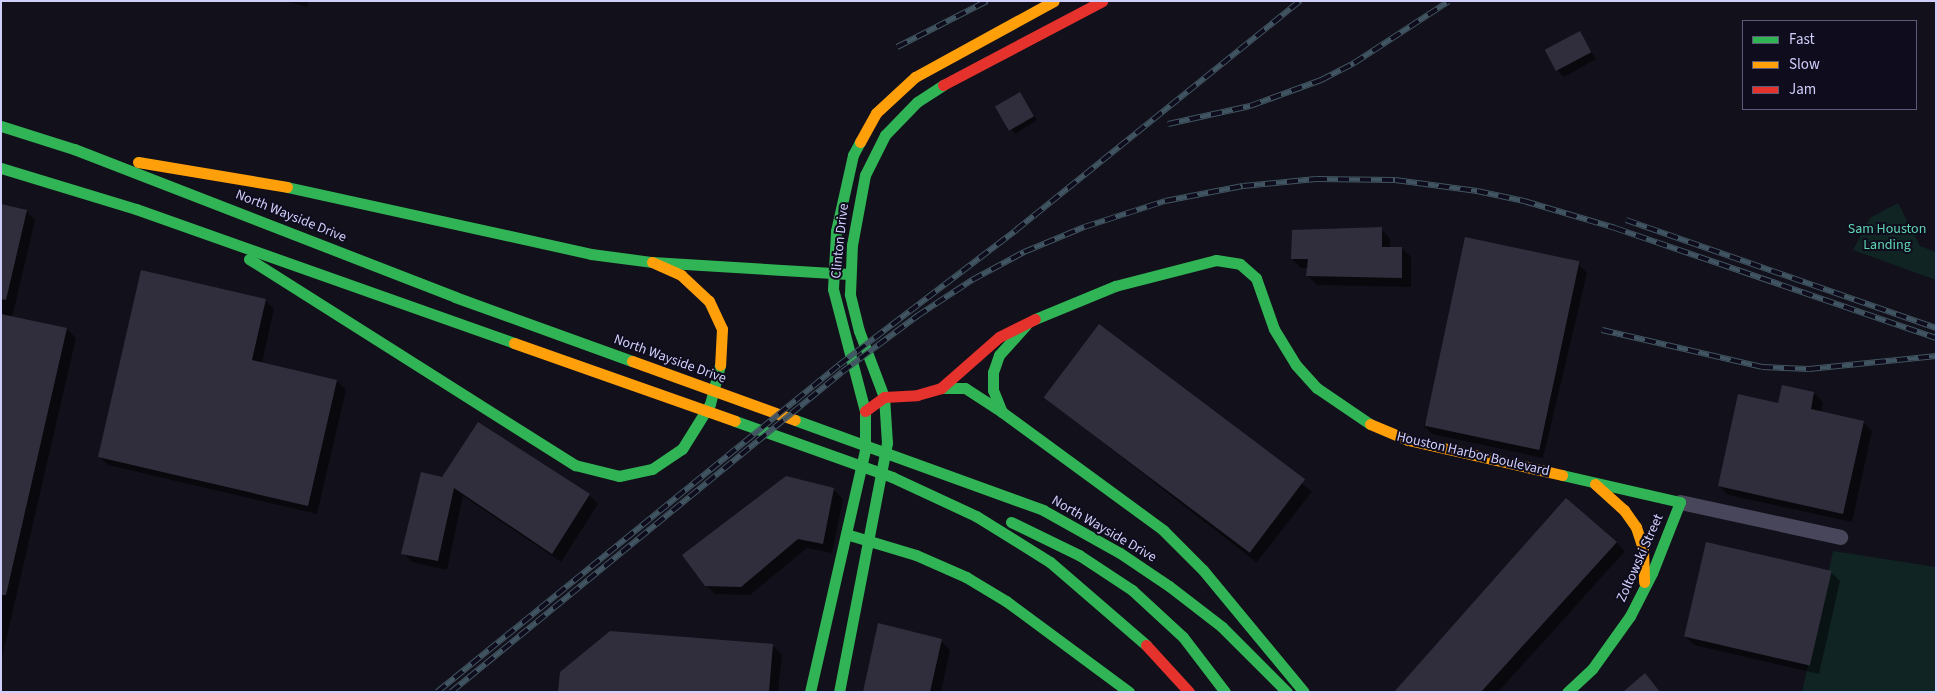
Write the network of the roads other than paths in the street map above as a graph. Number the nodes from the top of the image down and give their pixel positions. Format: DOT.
graph roads {
  1 [pos="1054,1"];
  2 [pos="1102,1"];
  3 [pos="1,126"];
  4 [pos="74,149"];
  5 [pos="1,168"];
  6 [pos="187,227"];
  7 [pos="652,262"];
  8 [pos="832,273"];
  9 [pos="849,274"];
  10 [pos="1026,325"];
  11 [pos="941,388"];
  12 [pos="884,396"];
  13 [pos="865,411"];
  14 [pos="1002,412"];
  15 [pos="1592,482"];
  16 [pos="1680,502"];
  17 [pos="978,512"];
  18 [pos="846,534"];
  19 [pos="1840,537"];
  20 [pos="870,540"];
  21 [pos="838,573"];
  22 [pos="862,578"];
  23 [pos="1643,592"];
  24 [pos="810,692"];
  25 [pos="839,692"];
  26 [pos="1129,692"];
  27 [pos="1189,692"];
  28 [pos="1225,692"];
  29 [pos="1287,692"];
  30 [pos="1304,692"];
  31 [pos="1566,692"];
  1 -- 8 [label="main road, Clinton Drive"];
  2 -- 9 [label="main road, Clinton Drive"];
  3 -- 4 [label="main road, North Wayside Drive"];
  4 -- 7 [label="main road"];
  4 -- 29 [label="main road, North Wayside Drive"];
  5 -- 6 [label="main road"];
  6 -- 7 [label="main road"];
  6 -- 17 [label="main road"];
  7 -- 8 [label="main road"];
  8 -- 9 [label="main road"];
  8 -- 13 [label="main road, Clinton Drive"];
  9 -- 12 [label="main road, Clinton Drive"];
  10 -- 11 [label="main road, Houston Harbor Boulevard"];
  10 -- 14 [label="main road"];
  10 -- 15 [label="main road, Houston Harbor Boulevard"];
  11 -- 12 [label="main road, Houston Harbor Boulevard"];
  11 -- 14 [label="main road"];
  12 -- 13 [label="main road"];
  12 -- 20 [label="main road, Clinton Drive"];
  13 -- 18 [label="main road, Clinton Drive"];
  14 -- 30 [label="main road"];
  15 -- 16 [label="main road, Houston Harbor Boulevard"];
  15 -- 23 [label="main road"];
  16 -- 19 [label="street, Houston Harbor Boulevard"];
  16 -- 23 [label="main road, Zoltowski Street"];
  17 -- 27 [label="main road"];
  17 -- 28 [label="main road"];
  18 -- 20 [label="main road"];
  18 -- 21 [label="main road, Clinton Drive"];
  20 -- 22 [label="main road, Clinton Drive"];
  20 -- 26 [label="main road"];
  21 -- 22 [label="main road"];
  21 -- 24 [label="main road, Clinton Drive"];
  22 -- 25 [label="main road, Clinton Drive"];
  23 -- 31 [label="main road, Zoltowski Street"];
}
